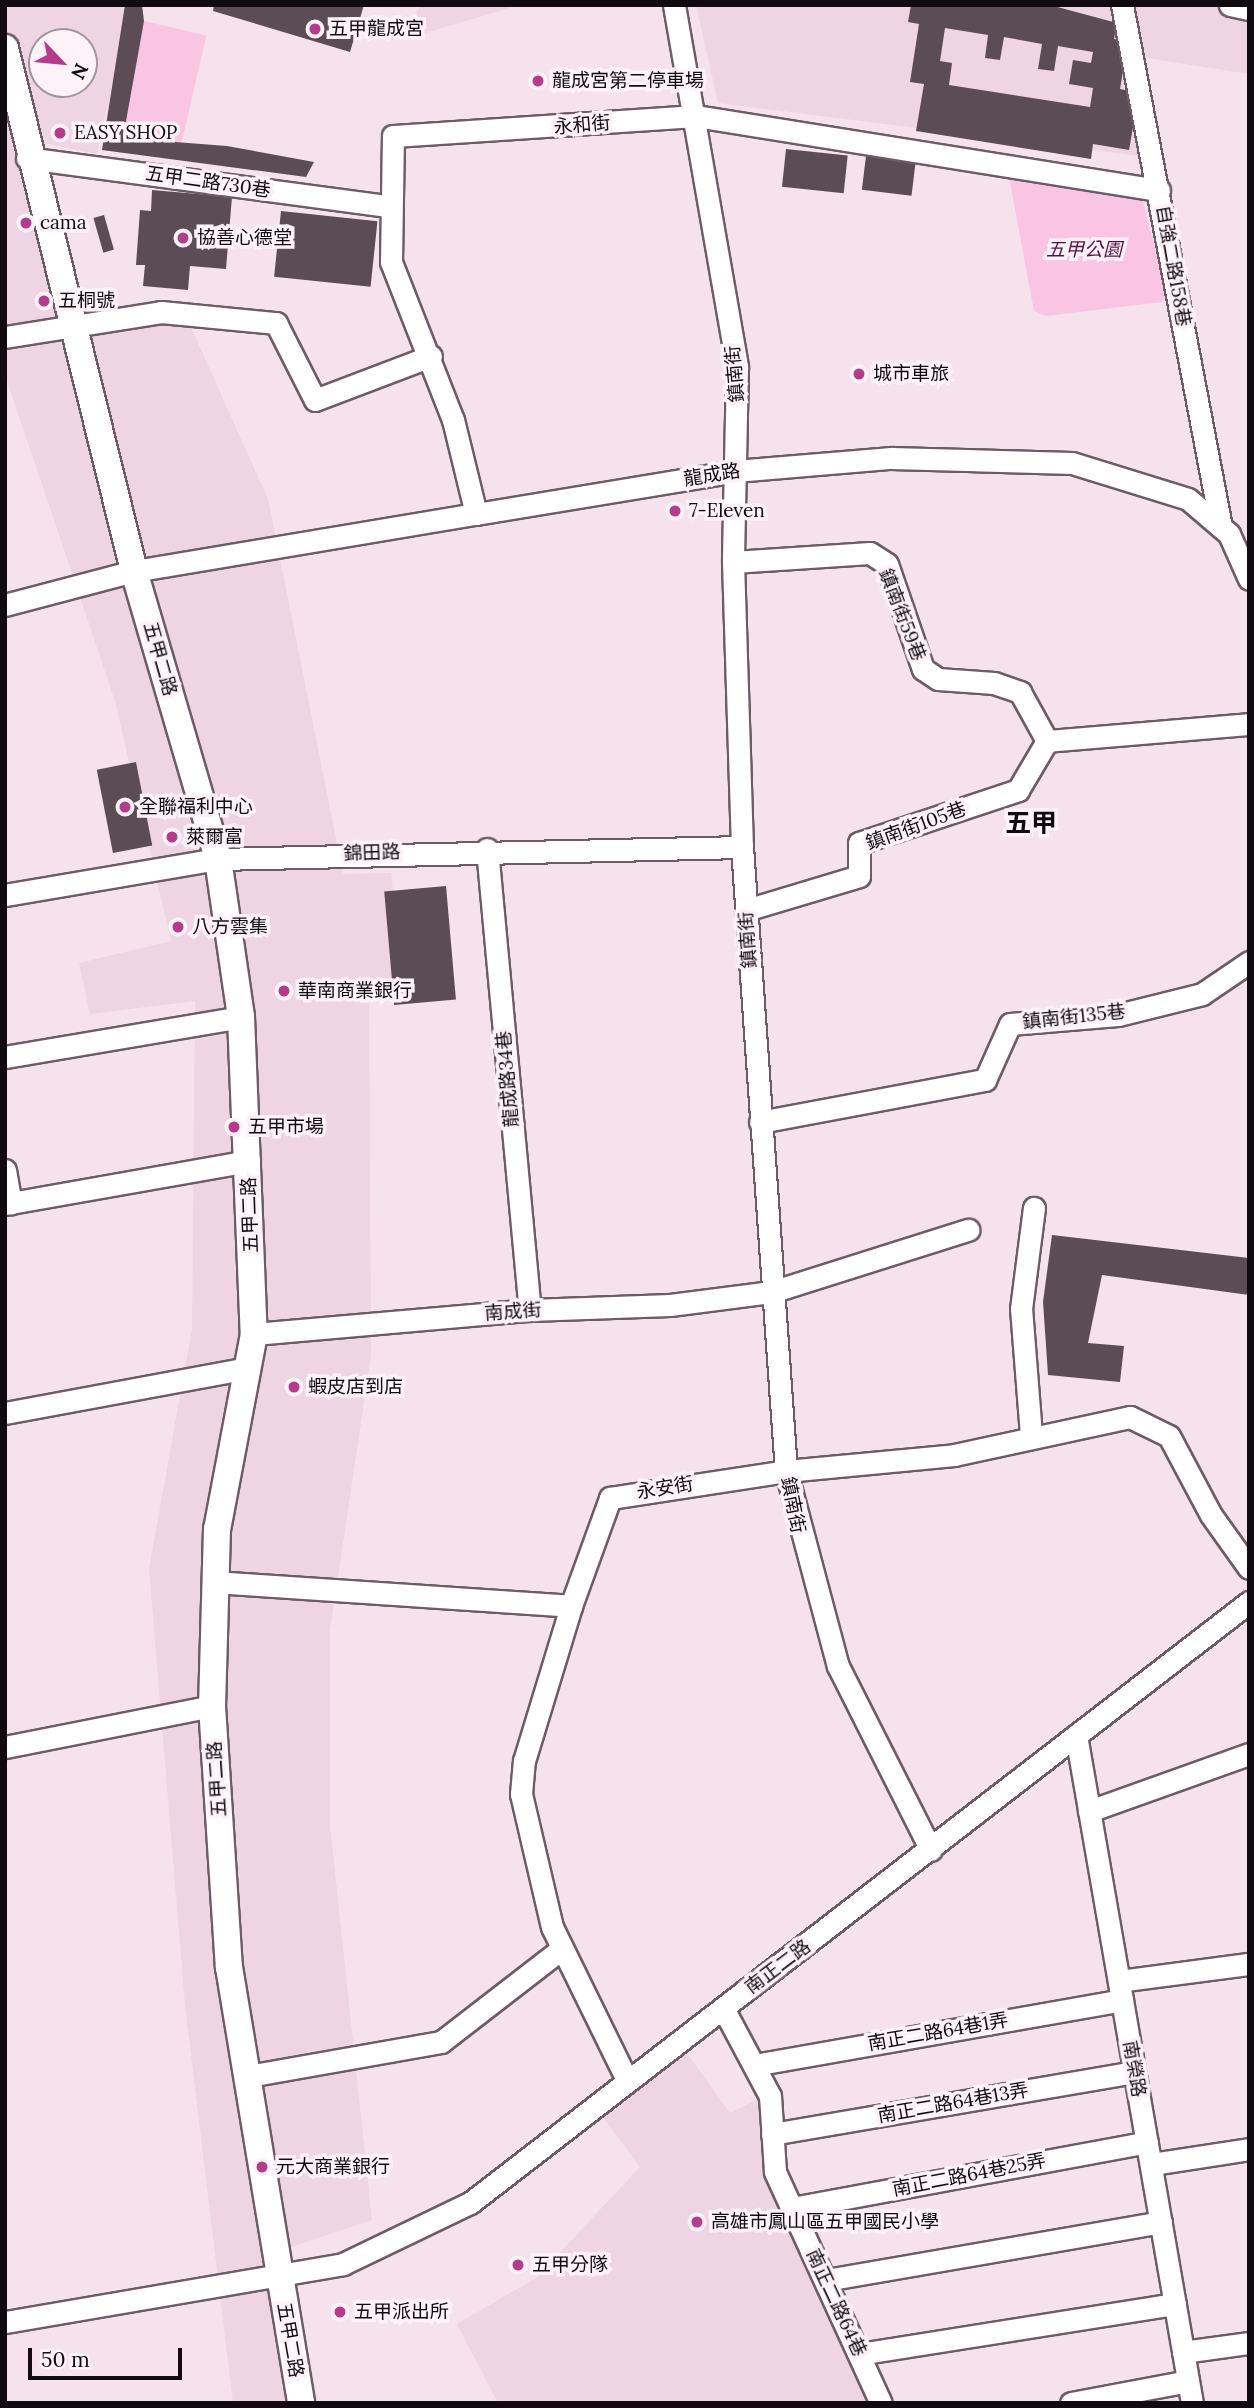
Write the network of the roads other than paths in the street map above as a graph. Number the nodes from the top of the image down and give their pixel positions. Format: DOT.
graph roads {
  1 [pos="674,5"];
  2 [pos="1122,5"];
  3 [pos="1230,5"];
  4 [pos="1249,9"];
  5 [pos="5,47"];
  6 [pos="696,116"];
  7 [pos="27,158"];
  8 [pos="1159,190"];
  9 [pos="389,206"];
  10 [pos="71,325"];
  11 [pos="5,337"];
  12 [pos="431,356"];
  13 [pos="735,471"];
  14 [pos="476,514"];
  15 [pos="1221,527"];
  16 [pos="733,562"];
  17 [pos="134,571"];
  18 [pos="1249,579"];
  19 [pos="5,604"];
  20 [pos="1249,724"];
  21 [pos="1047,741"];
  22 [pos="742,847"];
  23 [pos="487,849"];
  24 [pos="218,859"];
  25 [pos="5,895"];
  26 [pos="746,910"];
  27 [pos="1249,962"];
  28 [pos="241,1017"];
  29 [pos="5,1057"];
  30 [pos="760,1122"];
  31 [pos="249,1161"];
  32 [pos="5,1170"];
  33 [pos="8,1203"];
  34 [pos="1034,1208"];
  35 [pos="968,1230"];
  36 [pos="771,1292"];
  37 [pos="530,1310"];
  38 [pos="254,1334"];
  39 [pos="248,1368"];
  40 [pos="5,1413"];
  41 [pos="1031,1435"];
  42 [pos="786,1471"];
  43 [pos="1249,1567"];
  44 [pos="213,1582"];
  45 [pos="1249,1602"];
  46 [pos="571,1606"];
  47 [pos="212,1706"];
  48 [pos="1076,1735"];
  49 [pos="5,1747"];
  50 [pos="1249,1754"];
  51 [pos="1089,1811"];
  52 [pos="931,1850"];
  53 [pos="560,1950"];
  54 [pos="1249,1964"];
  55 [pos="1120,1990"];
  56 [pos="723,2008"];
  57 [pos="754,2065"];
  58 [pos="1134,2073"];
  59 [pos="248,2076"];
  60 [pos="625,2078"];
  61 [pos="772,2134"];
  62 [pos="1147,2142"];
  63 [pos="1249,2149"];
  64 [pos="1152,2164"];
  65 [pos="792,2208"];
  66 [pos="1161,2222"];
  67 [pos="279,2279"];
  68 [pos="826,2280"];
  69 [pos="1175,2304"];
  70 [pos="5,2322"];
  71 [pos="1249,2343"];
  72 [pos="1183,2352"];
  73 [pos="859,2354"];
  74 [pos="1190,2392"];
  75 [pos="301,2403"];
  76 [pos="881,2403"];
  77 [pos="1071,2403"];
  1 -- 6 [label="street, 鎮南街"];
  2 -- 8 [label="street, 自強二路158巷"];
  3 -- 4 [label="street"];
  5 -- 7 [label="main road, 五甲二路"];
  6 -- 8 [label="street, 永和街"];
  6 -- 9 [label="street, 永和街"];
  6 -- 13 [label="street, 鎮南街"];
  7 -- 9 [label="street, 五甲二路730巷"];
  7 -- 10 [label="main road, 五甲二路"];
  8 -- 15 [label="street, 自強二路158巷"];
  9 -- 12 [label="street, 永和街"];
  10 -- 11 [label="street"];
  10 -- 12 [label="street"];
  10 -- 17 [label="main road, 五甲二路"];
  12 -- 14 [label="street, 永和街"];
  13 -- 14 [label="street, 龍成路"];
  13 -- 15 [label="street, 龍成路"];
  13 -- 16 [label="street, 鎮南街"];
  14 -- 17 [label="street, 龍成路"];
  15 -- 18 [label="street, 龍成路"];
  16 -- 21 [label="street, 鎮南街59巷"];
  16 -- 22 [label="street, 鎮南街"];
  17 -- 19 [label="street, 龍成路"];
  17 -- 24 [label="main road, 五甲二路"];
  20 -- 21 [label="street"];
  21 -- 26 [label="street, 鎮南街105巷"];
  22 -- 23 [label="street, 錦田路"];
  22 -- 26 [label="street, 鎮南街"];
  23 -- 24 [label="street, 錦田路"];
  23 -- 37 [label="street, 龍成路34巷"];
  24 -- 25 [label="street, 錦田路"];
  24 -- 28 [label="main road, 五甲二路"];
  26 -- 30 [label="street, 鎮南街"];
  27 -- 30 [label="street, 鎮南街135巷"];
  28 -- 29 [label="street"];
  28 -- 31 [label="main road, 五甲二路"];
  30 -- 36 [label="street, 鎮南街"];
  31 -- 33 [label="street"];
  31 -- 38 [label="main road, 五甲二路"];
  32 -- 33 [label="street"];
  34 -- 41 [label="street"];
  35 -- 36 [label="street, 南成街"];
  36 -- 37 [label="street, 南成街"];
  36 -- 42 [label="street, 鎮南街"];
  37 -- 38 [label="street, 南成街"];
  38 -- 39 [label="main road, 五甲二路"];
  39 -- 40 [label="street"];
  39 -- 44 [label="main road, 五甲二路"];
  41 -- 42 [label="street, 永安街"];
  41 -- 43 [label="street, 永安街"];
  42 -- 46 [label="street, 永安街"];
  42 -- 52 [label="street, 鎮南街"];
  44 -- 46 [label="street"];
  44 -- 47 [label="main road, 五甲二路"];
  45 -- 48 [label="street, 南正二路"];
  46 -- 53 [label="street, 永安街"];
  47 -- 49 [label="street"];
  47 -- 59 [label="main road, 五甲二路"];
  48 -- 51 [label="street, 南榮路"];
  48 -- 52 [label="street, 南正二路"];
  50 -- 51 [label="street"];
  51 -- 55 [label="street, 南榮路"];
  52 -- 56 [label="street, 南正二路"];
  53 -- 59 [label="street"];
  53 -- 60 [label="street, 永安街"];
  54 -- 55 [label="street, 南正二路64巷1弄"];
  55 -- 57 [label="street, 南正二路64巷1弄"];
  55 -- 58 [label="street, 南榮路"];
  56 -- 57 [label="street, 南正二路64巷"];
  56 -- 60 [label="street, 南正二路"];
  57 -- 61 [label="street, 南正二路64巷"];
  58 -- 61 [label="street, 南正二路64巷13弄"];
  58 -- 62 [label="street, 南榮路"];
  59 -- 67 [label="main road, 五甲二路"];
  60 -- 67 [label="street, 南正二路"];
  61 -- 65 [label="street, 南正二路64巷"];
  62 -- 64 [label="street, 南榮路"];
  62 -- 65 [label="street, 南正二路64巷25弄"];
  63 -- 64 [label="street"];
  64 -- 66 [label="street, 南榮路"];
  65 -- 68 [label="street, 南正二路64巷"];
  66 -- 68 [label="street"];
  66 -- 69 [label="street, 南榮路"];
  67 -- 70 [label="street, 南正二路"];
  67 -- 75 [label="main road, 五甲二路"];
  68 -- 73 [label="street, 南正二路64巷"];
  69 -- 72 [label="street, 南榮路"];
  69 -- 73 [label="street"];
  71 -- 72 [label="street"];
  72 -- 74 [label="street, 南榮路"];
  73 -- 76 [label="street, 南正二路64巷"];
  74 -- 77 [label="street"];
}
